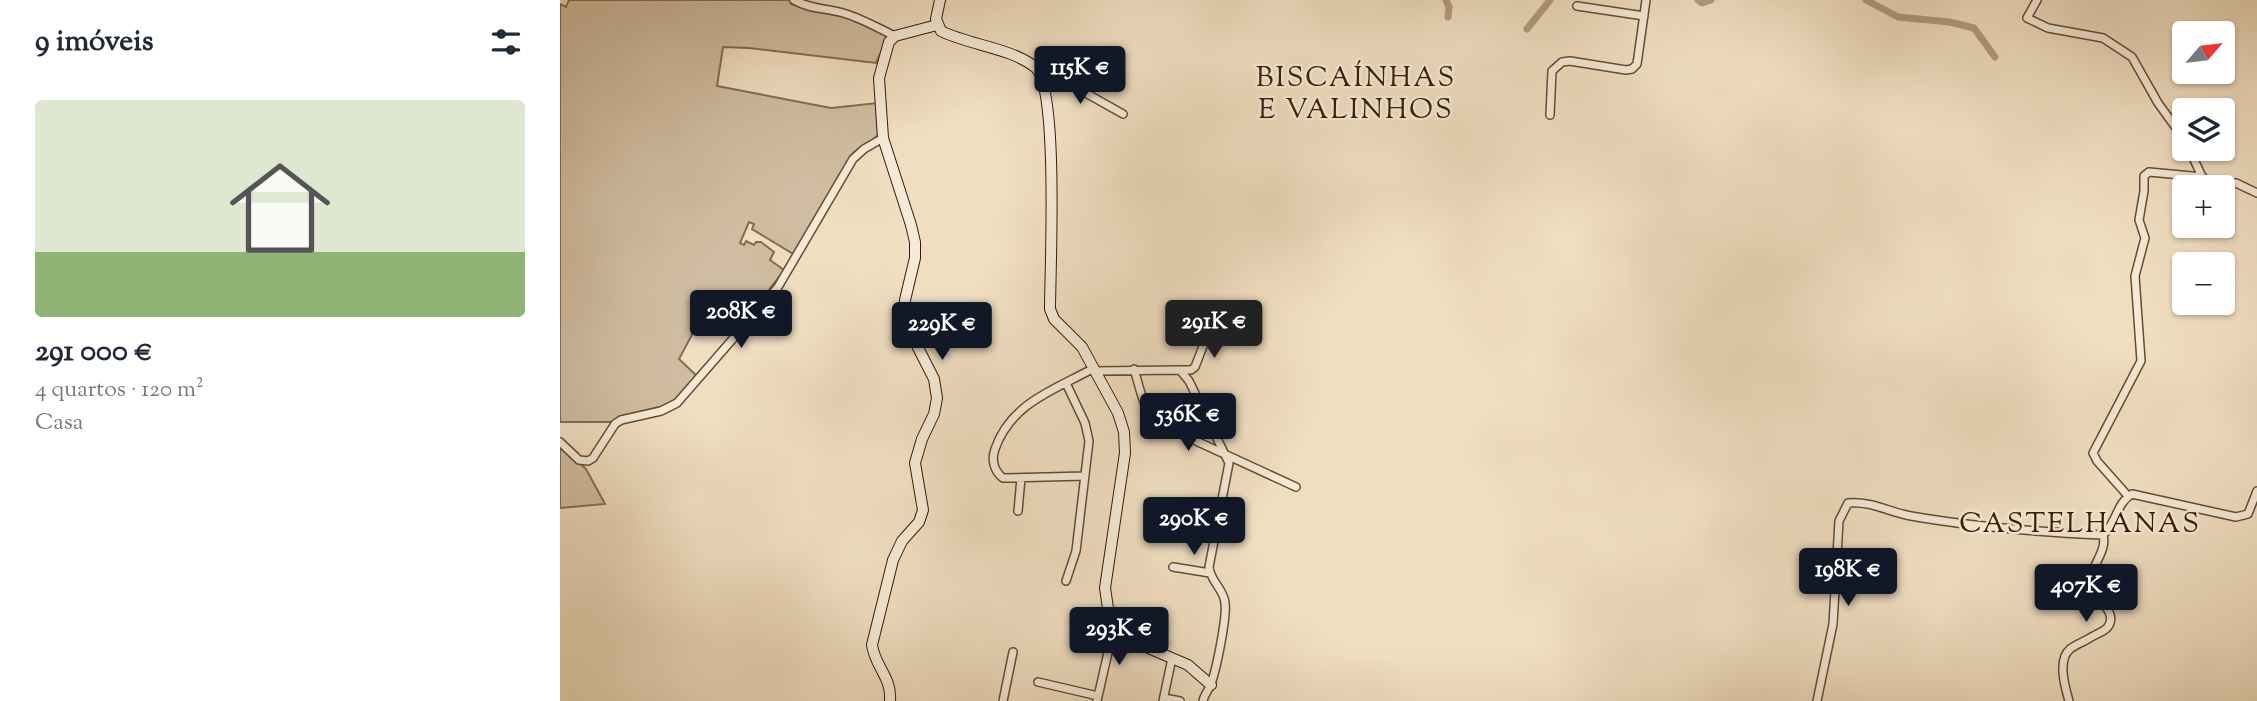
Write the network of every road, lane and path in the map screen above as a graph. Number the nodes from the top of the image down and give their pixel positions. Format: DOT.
graph roads {
  1 [pos="794,0"];
  2 [pos="940,0"];
  3 [pos="1646,0"];
  4 [pos="2038,0"];
  5 [pos="1581,4"];
  6 [pos="1644,16"];
  7 [pos="937,26"];
  8 [pos="895,36"];
  9 [pos="1042,75"];
  10 [pos="1123,114"];
  11 [pos="1550,115"];
  12 [pos="2172,122"];
  13 [pos="883,138"];
  14 [pos="2181,175"];
  15 [pos="2235,183"];
  16 [pos="2257,193"];
  17 [pos="1216,312"];
  18 [pos="1095,369"];
  19 [pos="1134,369"];
  20 [pos="1180,370"];
  21 [pos="1066,383"];
  22 [pos="560,442"];
  23 [pos="1226,454"];
  24 [pos="1085,476"];
  25 [pos="1021,478"];
  26 [pos="1296,487"];
  27 [pos="2257,491"];
  28 [pos="2128,496"];
  29 [pos="1192,505"];
  30 [pos="1018,510"];
  31 [pos="1221,511"];
  32 [pos="2103,535"];
  33 [pos="1173,567"];
  34 [pos="1210,573"];
  35 [pos="1066,581"];
  36 [pos="1114,626"];
  37 [pos="1013,652"];
  38 [pos="1172,658"];
  39 [pos="1038,682"];
  40 [pos="1211,685"];
  41 [pos="1098,699"];
  42 [pos="1163,700"];
  43 [pos="890,701"];
  44 [pos="1003,701"];
  45 [pos="1180,701"];
  46 [pos="1203,701"];
  47 [pos="1817,701"];
  48 [pos="2069,701"];
  1 -- 8 [label="street"];
  2 -- 7 [label="street"];
  3 -- 6 [label="street"];
  4 -- 12 [label="street"];
  5 -- 6 [label="street"];
  6 -- 11 [label="street"];
  7 -- 8 [label="street"];
  7 -- 9 [label="street"];
  8 -- 13 [label="street"];
  9 -- 10 [label="street"];
  9 -- 18 [label="street"];
  13 -- 22 [label="street"];
  13 -- 43 [label="street"];
  14 -- 28 [label="street"];
  15 -- 16 [label="street"];
  17 -- 20 [label="street"];
  18 -- 19 [label="street"];
  18 -- 21 [label="street"];
  18 -- 36 [label="street"];
  19 -- 20 [label="street"];
  19 -- 23 [label="street"];
  20 -- 23 [label="street"];
  21 -- 24 [label="street"];
  21 -- 25 [label="street"];
  23 -- 26 [label="street"];
  23 -- 31 [label="street"];
  24 -- 25 [label="street"];
  24 -- 35 [label="street"];
  25 -- 30 [label="street"];
  27 -- 28 [label="street"];
  28 -- 32 [label="street"];
  29 -- 31 [label="street"];
  31 -- 34 [label="street"];
  32 -- 47 [label="street"];
  32 -- 48 [label="street"];
  33 -- 34 [label="street"];
  34 -- 40 [label="street"];
  36 -- 38 [label="street"];
  36 -- 41 [label="street"];
  37 -- 44 [label="street"];
  38 -- 40 [label="street"];
  38 -- 42 [label="street"];
  39 -- 41 [label="street"];
  40 -- 46 [label="street"];
  42 -- 45 [label="street"];
}
